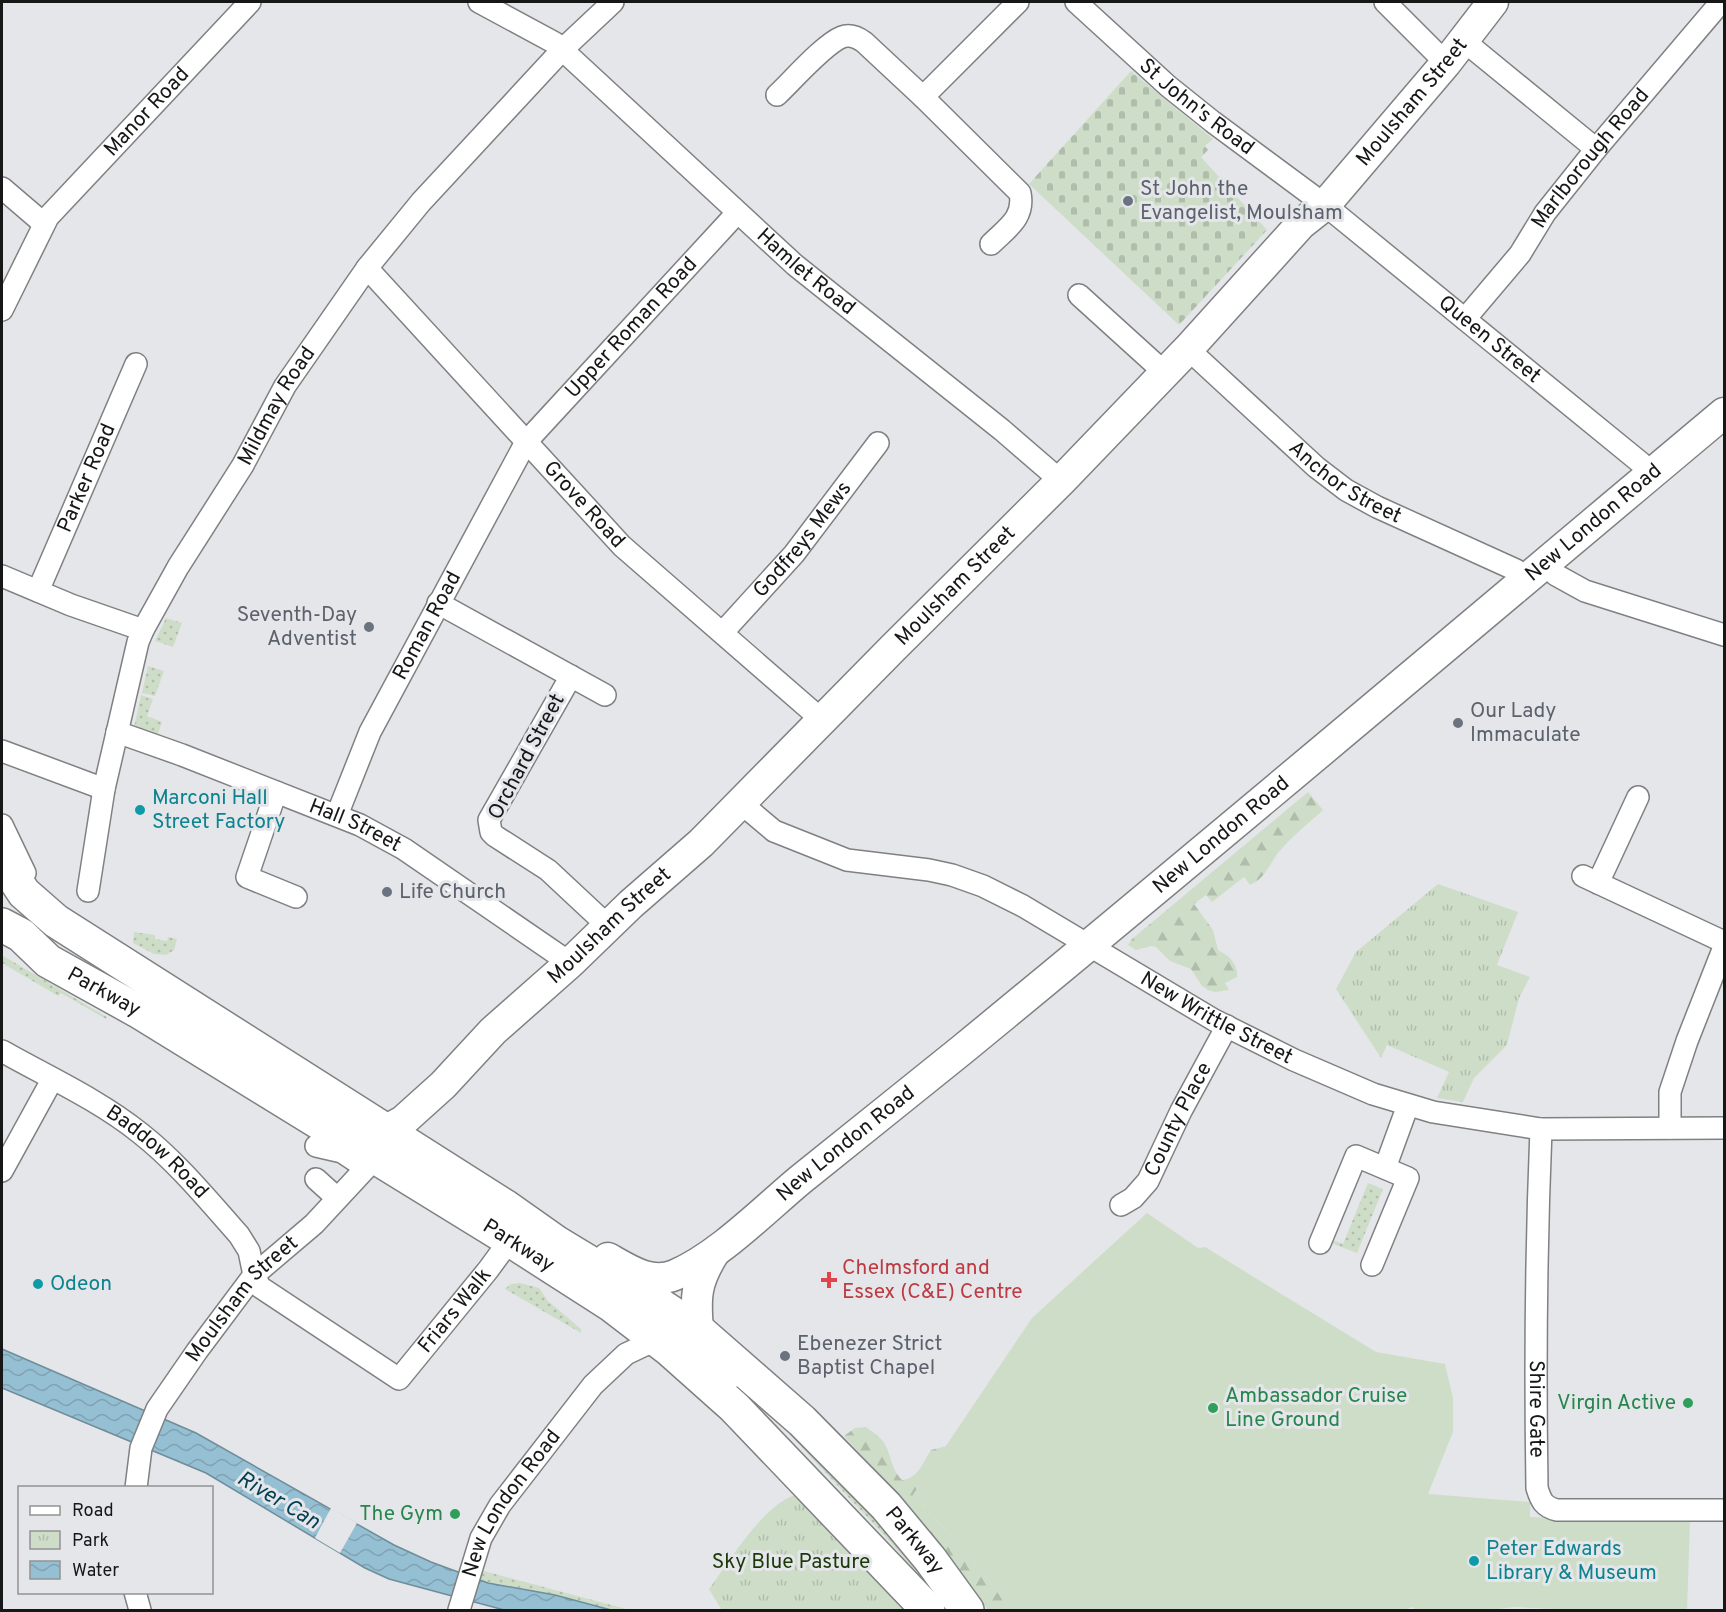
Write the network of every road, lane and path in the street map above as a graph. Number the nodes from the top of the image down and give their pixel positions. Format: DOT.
graph roads {
  1 [pos="250,2"];
  2 [pos="479,2"];
  3 [pos="613,2"];
  4 [pos="1018,2"];
  5 [pos="1076,2"];
  6 [pos="1385,2"];
  7 [pos="1493,2"];
  8 [pos="1721,2"];
  9 [pos="563,50"];
  10 [pos="1455,52"];
  11 [pos="777,95"];
  12 [pos="923,97"];
  13 [pos="1596,149"];
  14 [pos="2,188"];
  15 [pos="1325,205"];
  16 [pos="737,213"];
  17 [pos="44,223"];
  18 [pos="991,244"];
  19 [pos="367,268"];
  20 [pos="1079,295"];
  21 [pos="2,310"];
  22 [pos="1466,319"];
  23 [pos="1188,350"];
  24 [pos="136,364"];
  25 [pos="1165,373"];
  26 [pos="1725,413"];
  27 [pos="526,442"];
  28 [pos="878,443"];
  29 [pos="1651,475"];
  30 [pos="1061,481"];
  31 [pos="1535,573"];
  32 [pos="2,576"];
  33 [pos="38,591"];
  34 [pos="438,603"];
  35 [pos="143,630"];
  36 [pos="723,632"];
  37 [pos="1725,635"];
  38 [pos="571,676"];
  39 [pos="605,694"];
  40 [pos="822,720"];
  41 [pos="117,732"];
  42 [pos="2,751"];
  43 [pos="104,789"];
  44 [pos="276,792"];
  45 [pos="1638,797"];
  46 [pos="742,804"];
  47 [pos="337,815"];
  48 [pos="2,825"];
  49 [pos="2,860"];
  50 [pos="88,891"];
  51 [pos="296,897"];
  52 [pos="44,912"];
  53 [pos="2,925"];
  54 [pos="608,926"];
  55 [pos="2,940"];
  56 [pos="1725,942"];
  57 [pos="1089,947"];
  58 [pos="1725,947"];
  59 [pos="48,961"];
  60 [pos="570,963"];
  61 [pos="1227,1026"];
  62 [pos="2,1051"];
  63 [pos="52,1080"];
  64 [pos="1408,1105"];
  65 [pos="380,1128"];
  66 [pos="1670,1128"];
  67 [pos="1725,1128"];
  68 [pos="1541,1129"];
  69 [pos="316,1146"];
  70 [pos="1385,1168"];
  71 [pos="2,1171"];
  72 [pos="316,1179"];
  73 [pos="337,1198"];
  74 [pos="1121,1205"];
  75 [pos="506,1207"];
  76 [pos="510,1240"];
  77 [pos="1320,1243"];
  78 [pos="1372,1264"];
  79 [pos="254,1275"];
  80 [pos="690,1282"];
  81 [pos="663,1307"];
  82 [pos="698,1330"];
  83 [pos="660,1342"];
  84 [pos="399,1379"];
  85 [pos="734,1407"];
  86 [pos="136,1486"];
  87 [pos="1725,1510"];
  88 [pos="135,1594"];
  89 [pos="459,1610"];
  90 [pos="140,1611"];
  91 [pos="928,1611"];
  92 [pos="968,1611"];
  1 -- 17 [label="street, Manor Road"];
  2 -- 9 [label="street, Hamlet Road"];
  3 -- 9 [label="street, Mildmay Road"];
  4 -- 12 [label="street"];
  5 -- 15 [label="street, St John's Road"];
  6 -- 10 [label="street"];
  7 -- 10 [label="main road, Moulsham Street"];
  8 -- 13 [label="street, Marlborough Road"];
  9 -- 16 [label="street, Hamlet Road"];
  9 -- 19 [label="street, Mildmay Road"];
  10 -- 13 [label="street"];
  10 -- 15 [label="main road, Moulsham Street"];
  11 -- 12 [label="street"];
  12 -- 18 [label="street"];
  13 -- 22 [label="street, Marlborough Road"];
  14 -- 17 [label="street"];
  15 -- 22 [label="street, Queen Street"];
  15 -- 23 [label="main road, Moulsham Street"];
  16 -- 27 [label="street, Upper Roman Road"];
  16 -- 30 [label="street, Hamlet Road"];
  17 -- 21 [label="street, Manor Road"];
  19 -- 27 [label="street, Grove Road"];
  19 -- 35 [label="street, Mildmay Road"];
  20 -- 25 [label="street"];
  22 -- 29 [label="street, Queen Street"];
  23 -- 25 [label="main road, Moulsham Street"];
  23 -- 31 [label="street, Anchor Street"];
  24 -- 33 [label="street, Parker Road"];
  25 -- 30 [label="main road, Moulsham Street"];
  26 -- 29 [label="main road, New London Road"];
  27 -- 34 [label="street, Roman Road"];
  27 -- 36 [label="street, Grove Road"];
  28 -- 36 [label="street, Godfreys Mews"];
  29 -- 31 [label="main road, New London Road"];
  30 -- 40 [label="main road, Moulsham Street"];
  31 -- 37 [label="street, Anchor Street"];
  31 -- 57 [label="main road, New London Road"];
  32 -- 33 [label="street"];
  33 -- 35 [label="street"];
  34 -- 38 [label="street, Orchard Street"];
  34 -- 47 [label="street, Roman Road"];
  35 -- 41 [label="street, Mildmay Road"];
  36 -- 40 [label="street, Grove Road"];
  38 -- 39 [label="street, Orchard Street"];
  38 -- 54 [label="street, Orchard Street"];
  40 -- 46 [label="main road, Moulsham Street"];
  41 -- 43 [label="street, Mildmay Road"];
  41 -- 44 [label="street, Hall Street"];
  42 -- 43 [label="street"];
  43 -- 50 [label="street, Mildmay Road"];
  44 -- 47 [label="street, Hall Street"];
  44 -- 51 [label="street"];
  45 -- 56 [label="street"];
  46 -- 54 [label="main road, Moulsham Street"];
  46 -- 57 [label="street, New Writtle Street"];
  47 -- 60 [label="street, Hall Street"];
  48 -- 52 [label="street"];
  49 -- 52 [label="main road, Parkway"];
  52 -- 65 [label="main road, Parkway"];
  53 -- 59 [label="main road, Parkway"];
  54 -- 60 [label="main road, Moulsham Street"];
  55 -- 59 [label="street, Parkway"];
  57 -- 61 [label="street, New Writtle Street"];
  57 -- 80 [label="main road, New London Road"];
  58 -- 66 [label="street"];
  59 -- 76 [label="main road, Parkway"];
  60 -- 65 [label="main road, Moulsham Street"];
  61 -- 64 [label="street, New Writtle Street"];
  61 -- 74 [label="street, County Place"];
  62 -- 63 [label="street, Baddow Road"];
  63 -- 71 [label="street"];
  63 -- 79 [label="street, Baddow Road"];
  64 -- 68 [label="street, New Writtle Street"];
  64 -- 70 [label="street"];
  65 -- 75 [label="main road, Parkway"];
  66 -- 67 [label="street, New Writtle Street"];
  66 -- 68 [label="street, New Writtle Street"];
  68 -- 87 [label="street, Shire Gate"];
  69 -- 73 [label="street, Moulsham Street"];
  70 -- 77 [label="street"];
  70 -- 78 [label="street"];
  72 -- 73 [label="street"];
  73 -- 79 [label="street, Moulsham Street"];
  75 -- 80 [label="main road, Parkway"];
  75 -- 81 [label="main road, Parkway"];
  76 -- 83 [label="main road, Parkway"];
  76 -- 84 [label="street, Friars Walk"];
  79 -- 84 [label="street, Baddow Road"];
  79 -- 86 [label="street, Moulsham Street"];
  80 -- 81 [label="main road"];
  80 -- 82 [label="main road"];
  81 -- 82 [label="main road, Parkway"];
  81 -- 85 [label="main road"];
  82 -- 92 [label="main road, Parkway"];
  83 -- 85 [label="main road, Parkway"];
  83 -- 89 [label="street, New London Road"];
  85 -- 91 [label="main road, Parkway"];
  88 -- 90 [label="street"];
}
